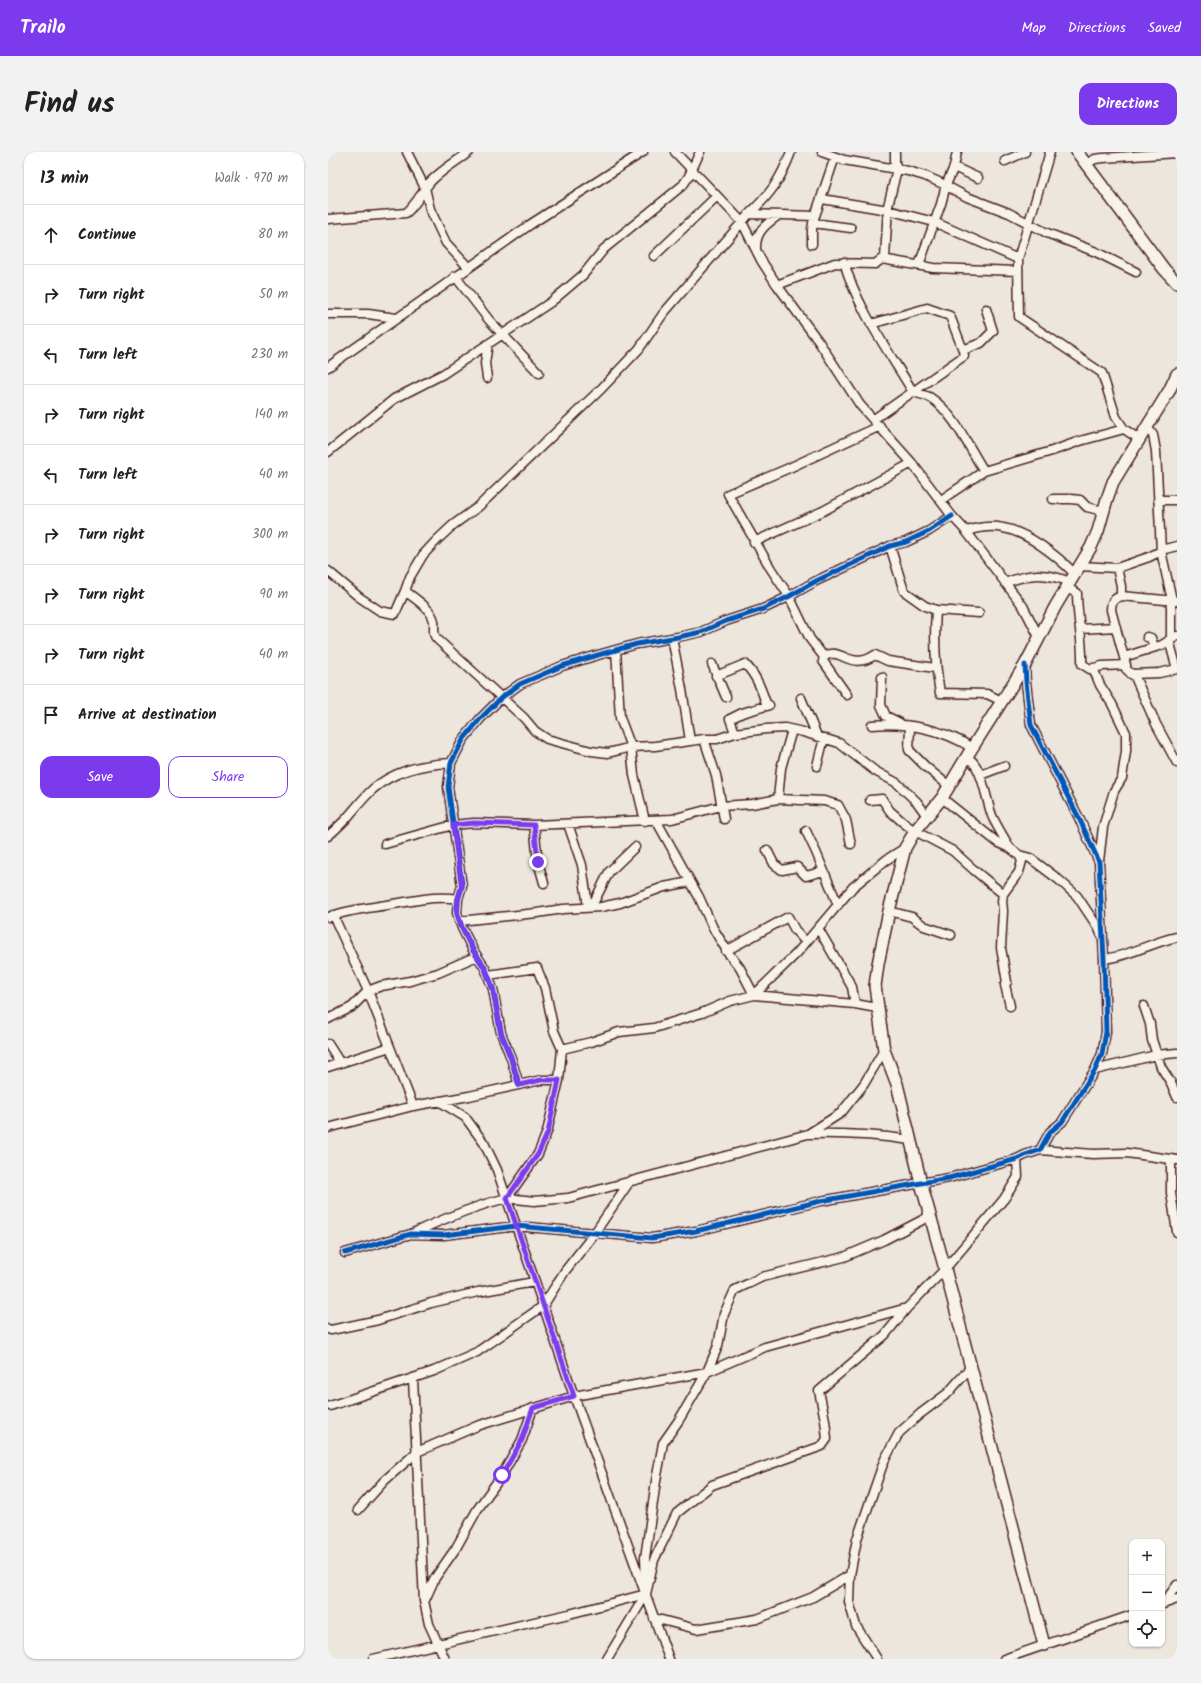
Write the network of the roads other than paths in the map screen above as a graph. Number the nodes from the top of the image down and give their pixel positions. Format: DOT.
graph roads {
  1 [pos="407,152"];
  2 [pos="469,152"];
  3 [pos="643,152"];
  4 [pos="675,152"];
  5 [pos="700,152"];
  6 [pos="791,152"];
  7 [pos="822,152"];
  8 [pos="895,152"];
  9 [pos="957,152"];
  10 [pos="1025,152"];
  11 [pos="1050,152"];
  12 [pos="1077,152"];
  13 [pos="1177,153"];
  14 [pos="835,158"];
  15 [pos="1005,161"];
  16 [pos="1086,164"];
  17 [pos="954,167"];
  18 [pos="692,169"];
  19 [pos="897,170"];
  20 [pos="978,178"];
  21 [pos="946,186"];
  22 [pos="425,188"];
  23 [pos="717,196"];
  24 [pos="822,199"];
  25 [pos="888,210"];
  26 [pos="749,214"];
  27 [pos="779,215"];
  28 [pos="328,219"];
  29 [pos="814,219"];
  30 [pos="742,222"];
  31 [pos="934,222"];
  32 [pos="1029,223"];
  33 [pos="851,228"];
  34 [pos="812,244"];
  35 [pos="756,250"];
  36 [pos="1007,255"];
  37 [pos="654,256"];
  38 [pos="882,259"];
  39 [pos="1018,260"];
  40 [pos="844,262"];
  41 [pos="919,265"];
  42 [pos="468,267"];
  43 [pos="1006,270"];
  44 [pos="1018,271"];
  45 [pos="1136,272"];
  46 [pos="456,276"];
  47 [pos="1177,283"];
  48 [pos="776,285"];
  49 [pos="986,309"];
  50 [pos="328,314"];
  51 [pos="396,318"];
  52 [pos="871,324"];
  53 [pos="503,334"];
  54 [pos="488,344"];
  55 [pos="964,350"];
  56 [pos="328,367"];
  57 [pos="539,373"];
  58 [pos="1177,374"];
  59 [pos="487,378"];
  60 [pos="913,392"];
  61 [pos="874,418"];
  62 [pos="880,426"];
  63 [pos="1147,427"];
  64 [pos="1124,429"];
  65 [pos="1139,438"];
  66 [pos="328,452"];
  67 [pos="912,463"];
  68 [pos="984,471"];
  69 [pos="1053,499"];
  70 [pos="941,500"];
  71 [pos="1158,500"];
  72 [pos="1177,500"];
  73 [pos="1103,511"];
  74 [pos="952,516"];
  75 [pos="966,531"];
  76 [pos="754,542"];
  77 [pos="890,546"];
  78 [pos="1177,546"];
  79 [pos="1161,551"];
  80 [pos="1117,568"];
  81 [pos="328,571"];
  82 [pos="1072,578"];
  83 [pos="1005,583"];
  84 [pos="405,591"];
  85 [pos="789,596"];
  86 [pos="1121,596"];
  87 [pos="1175,601"];
  88 [pos="936,610"];
  89 [pos="979,613"];
  90 [pos="1116,627"];
  91 [pos="1080,629"];
  92 [pos="1038,637"];
  93 [pos="1147,637"];
  94 [pos="672,638"];
  95 [pos="1173,638"];
  96 [pos="1154,647"];
  97 [pos="616,650"];
  98 [pos="1177,651"];
  99 [pos="824,657"];
  100 [pos="1125,661"];
  101 [pos="712,664"];
  102 [pos="1025,664"];
  103 [pos="935,668"];
  104 [pos="1093,668"];
  105 [pos="1177,669"];
  106 [pos="1131,674"];
  107 [pos="716,676"];
  108 [pos="882,677"];
  109 [pos="847,695"];
  110 [pos="726,697"];
  111 [pos="501,698"];
  112 [pos="801,698"];
  113 [pos="1002,701"];
  114 [pos="872,724"];
  115 [pos="907,725"];
  116 [pos="792,730"];
  117 [pos="735,733"];
  118 [pos="820,737"];
  119 [pos="704,739"];
  120 [pos="690,741"];
  121 [pos="631,747"];
  122 [pos="972,748"];
  123 [pos="966,757"];
  124 [pos="451,763"];
  125 [pos="1177,763"];
  126 [pos="817,766"];
  127 [pos="1004,766"];
  128 [pos="980,775"];
  129 [pos="949,786"];
  130 [pos="942,798"];
  131 [pos="778,800"];
  132 [pos="870,800"];
  133 [pos="721,806"];
  134 [pos="927,816"];
  135 [pos="724,819"];
  136 [pos="656,820"];
  137 [pos="645,821"];
  138 [pos="568,824"];
  139 [pos="453,825"];
  140 [pos="534,825"];
  141 [pos="806,831"];
  142 [pos="915,831"];
  143 [pos="328,836"];
  144 [pos="385,844"];
  145 [pos="851,844"];
  146 [pos="635,847"];
  147 [pos="906,848"];
  148 [pos="1010,848"];
  149 [pos="767,850"];
  150 [pos="1019,855"];
  151 [pos="1099,862"];
  152 [pos="824,871"];
  153 [pos="690,882"];
  154 [pos="544,883"];
  155 [pos="1003,894"];
  156 [pos="458,899"];
  157 [pos="838,906"];
  158 [pos="588,907"];
  159 [pos="889,911"];
  160 [pos="331,916"];
  161 [pos="459,921"];
  162 [pos="818,928"];
  163 [pos="951,935"];
  164 [pos="1177,936"];
  165 [pos="806,942"];
  166 [pos="1103,943"];
  167 [pos="726,950"];
  168 [pos="477,956"];
  169 [pos="1104,959"];
  170 [pos="488,975"];
  171 [pos="368,991"];
  172 [pos="754,995"];
  173 [pos="855,1004"];
  174 [pos="1010,1006"];
  175 [pos="1144,1006"];
  176 [pos="877,1008"];
  177 [pos="328,1019"];
  178 [pos="328,1044"];
  179 [pos="390,1048"];
  180 [pos="562,1049"];
  181 [pos="884,1050"];
  182 [pos="1177,1053"];
  183 [pos="1156,1055"];
  184 [pos="340,1063"];
  185 [pos="328,1067"];
  186 [pos="1096,1070"];
  187 [pos="559,1080"];
  188 [pos="519,1085"];
  189 [pos="1177,1097"];
  190 [pos="438,1101"];
  191 [pos="413,1106"];
  192 [pos="328,1128"];
  193 [pos="808,1134"];
  194 [pos="911,1140"];
  195 [pos="1040,1150"];
  196 [pos="1174,1159"];
  197 [pos="1017,1160"];
  198 [pos="630,1181"];
  199 [pos="921,1183"];
  200 [pos="507,1198"];
  201 [pos="930,1216"];
  202 [pos="516,1226"];
  203 [pos="1177,1232"];
  204 [pos="411,1234"];
  205 [pos="594,1234"];
  206 [pos="345,1253"];
  207 [pos="945,1269"];
  208 [pos="534,1282"];
  209 [pos="543,1306"];
  210 [pos="908,1308"];
  211 [pos="328,1329"];
  212 [pos="970,1368"];
  213 [pos="706,1372"];
  214 [pos="413,1379"];
  215 [pos="574,1396"];
  216 [pos="330,1406"];
  217 [pos="533,1408"];
  218 [pos="417,1452"];
  219 [pos="358,1510"];
  220 [pos="850,1575"];
  221 [pos="1177,1584"];
  222 [pos="646,1594"];
  223 [pos="1177,1599"];
  224 [pos="1165,1600"];
  225 [pos="424,1601"];
  226 [pos="1165,1603"];
  227 [pos="1129,1616"];
  228 [pos="654,1618"];
  229 [pos="438,1643"];
  230 [pos="1044,1645"];
  231 [pos="1021,1656"];
  232 [pos="373,1659"];
  233 [pos="445,1659"];
  234 [pos="607,1659"];
  235 [pos="669,1659"];
  236 [pos="876,1659"];
  237 [pos="1004,1659"];
  1 -- 22 [label="street"];
  2 -- 22 [label="street"];
  3 -- 42 [label="street"];
  4 -- 18 [label="street"];
  5 -- 18 [label="street"];
  6 -- 26 [label="street"];
  7 -- 14 [label="street"];
  8 -- 19 [label="street"];
  9 -- 17 [label="street"];
  10 -- 15 [label="street"];
  11 -- 32 [label="street"];
  12 -- 16 [label="main road"];
  13 -- 16 [label="street"];
  14 -- 19 [label="street"];
  14 -- 24 [label="street"];
  16 -- 47 [label="main road"];
  17 -- 20 [label="street"];
  17 -- 21 [label="street"];
  18 -- 23 [label="street"];
  18 -- 53 [label="street"];
  19 -- 21 [label="street"];
  19 -- 25 [label="street"];
  21 -- 31 [label="street"];
  21 -- 32 [label="street"];
  22 -- 28 [label="street"];
  22 -- 42 [label="street"];
  23 -- 30 [label="street"];
  23 -- 37 [label="street"];
  24 -- 25 [label="street"];
  24 -- 29 [label="street"];
  25 -- 31 [label="street"];
  25 -- 38 [label="street"];
  26 -- 27 [label="street"];
  26 -- 30 [label="street"];
  27 -- 29 [label="street"];
  27 -- 35 [label="street"];
  29 -- 33 [label="street"];
  29 -- 34 [label="street"];
  30 -- 35 [label="street"];
  30 -- 84 [label="street"];
  31 -- 36 [label="street"];
  31 -- 41 [label="street"];
  32 -- 39 [label="street"];
  32 -- 45 [label="street"];
  35 -- 48 [label="street"];
  36 -- 39 [label="street"];
  36 -- 43 [label="street"];
  38 -- 40 [label="street"];
  38 -- 41 [label="street"];
  39 -- 44 [label="street"];
  40 -- 48 [label="street"];
  40 -- 52 [label="street"];
  41 -- 43 [label="street"];
  42 -- 46 [label="street"];
  43 -- 44 [label="street"];
  44 -- 64 [label="street"];
  46 -- 51 [label="street"];
  46 -- 53 [label="street"];
  48 -- 61 [label="street"];
  49 -- 55 [label="street"];
  50 -- 51 [label="street"];
  51 -- 56 [label="street"];
  52 -- 55 [label="street"];
  52 -- 60 [label="street"];
  53 -- 54 [label="street"];
  53 -- 57 [label="street"];
  54 -- 59 [label="street"];
  54 -- 66 [label="street"];
  55 -- 60 [label="street"];
  58 -- 63 [label="main road"];
  60 -- 61 [label="street"];
  60 -- 68 [label="street"];
  61 -- 62 [label="street"];
  62 -- 67 [label="street"];
  62 -- 76 [label="street"];
  63 -- 65 [label="main road"];
  63 -- 71 [label="street"];
  64 -- 65 [label="street"];
  64 -- 68 [label="street"];
  65 -- 73 [label="main road"];
  67 -- 70 [label="street"];
  67 -- 76 [label="street"];
  68 -- 70 [label="street"];
  69 -- 73 [label="street"];
  70 -- 74 [label="street"];
  71 -- 72 [label="street"];
  71 -- 79 [label="street"];
  73 -- 82 [label="main road"];
  74 -- 75 [label="street"];
  74 -- 77 [label="street"];
  75 -- 82 [label="street"];
  75 -- 83 [label="street"];
  76 -- 85 [label="street"];
  77 -- 85 [label="street"];
  77 -- 88 [label="street"];
  78 -- 79 [label="street"];
  79 -- 80 [label="street"];
  79 -- 87 [label="street"];
  80 -- 82 [label="street"];
  80 -- 86 [label="street"];
  81 -- 84 [label="street"];
  82 -- 83 [label="street"];
  82 -- 91 [label="street"];
  82 -- 92 [label="main road"];
  83 -- 92 [label="street"];
  84 -- 111 [label="street"];
  85 -- 94 [label="street"];
  85 -- 99 [label="street"];
  86 -- 87 [label="street"];
  86 -- 90 [label="street"];
  87 -- 95 [label="street"];
  88 -- 89 [label="street"];
  88 -- 103 [label="street"];
  90 -- 91 [label="street"];
  90 -- 100 [label="street"];
  91 -- 104 [label="street"];
  92 -- 102 [label="main road"];
  93 -- 96 [label="street"];
  94 -- 97 [label="street"];
  94 -- 120 [label="street"];
  95 -- 96 [label="street"];
  95 -- 98 [label="street"];
  95 -- 105 [label="street"];
  96 -- 100 [label="street"];
  97 -- 111 [label="street"];
  97 -- 121 [label="street"];
  99 -- 103 [label="street"];
  99 -- 109 [label="street"];
  100 -- 104 [label="street"];
  100 -- 106 [label="street"];
  101 -- 107 [label="street"];
  102 -- 113 [label="main road"];
  102 -- 151 [label="street"];
  103 -- 113 [label="street"];
  104 -- 151 [label="street"];
  105 -- 106 [label="street"];
  106 -- 125 [label="street"];
  107 -- 110 [label="street"];
  107 -- 117 [label="street"];
  108 -- 115 [label="street"];
  111 -- 121 [label="street"];
  111 -- 124 [label="street"];
  112 -- 118 [label="street"];
  113 -- 122 [label="main road"];
  114 -- 115 [label="street"];
  115 -- 122 [label="street"];
  115 -- 129 [label="street"];
  116 -- 117 [label="street"];
  116 -- 118 [label="street"];
  116 -- 131 [label="street"];
  117 -- 119 [label="street"];
  118 -- 126 [label="street"];
  118 -- 134 [label="street"];
  119 -- 120 [label="street"];
  119 -- 133 [label="street"];
  120 -- 121 [label="street"];
  121 -- 137 [label="street"];
  122 -- 123 [label="main road"];
  123 -- 128 [label="street"];
  123 -- 129 [label="main road"];
  124 -- 139 [label="street"];
  124 -- 143 [label="street"];
  127 -- 128 [label="street"];
  128 -- 148 [label="street"];
  129 -- 130 [label="main road"];
  130 -- 134 [label="main road"];
  130 -- 148 [label="street"];
  131 -- 133 [label="street"];
  131 -- 145 [label="street"];
  132 -- 142 [label="street"];
  133 -- 135 [label="street"];
  133 -- 136 [label="street"];
  134 -- 142 [label="main road"];
  136 -- 137 [label="street"];
  136 -- 153 [label="street"];
  137 -- 138 [label="street"];
  138 -- 140 [label="street"];
  138 -- 158 [label="street"];
  139 -- 140 [label="street"];
  139 -- 144 [label="street"];
  139 -- 156 [label="street"];
  140 -- 154 [label="street"];
  141 -- 152 [label="street"];
  142 -- 147 [label="main road"];
  142 -- 155 [label="street"];
  146 -- 158 [label="street"];
  147 -- 157 [label="street"];
  147 -- 159 [label="main road"];
  148 -- 150 [label="street"];
  149 -- 152 [label="street"];
  150 -- 155 [label="street"];
  150 -- 166 [label="street"];
  151 -- 166 [label="street"];
  152 -- 157 [label="street"];
  153 -- 158 [label="street"];
  153 -- 167 [label="street"];
  155 -- 174 [label="street"];
  156 -- 160 [label="street"];
  156 -- 161 [label="street"];
  157 -- 162 [label="street"];
  158 -- 161 [label="street"];
  159 -- 163 [label="street"];
  159 -- 176 [label="main road"];
  160 -- 171 [label="street"];
  161 -- 168 [label="street"];
  162 -- 165 [label="street"];
  162 -- 173 [label="street"];
  164 -- 169 [label="street"];
  165 -- 167 [label="street"];
  165 -- 172 [label="street"];
  166 -- 169 [label="street"];
  167 -- 172 [label="street"];
  168 -- 170 [label="street"];
  168 -- 171 [label="street"];
  169 -- 186 [label="street"];
  170 -- 180 [label="street"];
  170 -- 188 [label="street"];
  171 -- 177 [label="street"];
  171 -- 179 [label="street"];
  172 -- 173 [label="street"];
  172 -- 180 [label="street"];
  173 -- 176 [label="street"];
  175 -- 183 [label="street"];
  176 -- 181 [label="main road"];
  178 -- 184 [label="street"];
  179 -- 184 [label="street"];
  179 -- 191 [label="street"];
  180 -- 187 [label="street"];
  181 -- 193 [label="street"];
  181 -- 194 [label="main road"];
  182 -- 183 [label="street"];
  183 -- 186 [label="street"];
  183 -- 189 [label="street"];
  184 -- 185 [label="street"];
  186 -- 195 [label="street"];
  187 -- 188 [label="street"];
  187 -- 200 [label="street"];
  188 -- 190 [label="street"];
  190 -- 191 [label="street"];
  190 -- 200 [label="street"];
  191 -- 192 [label="street"];
  193 -- 194 [label="street"];
  193 -- 198 [label="street"];
  194 -- 199 [label="main road"];
  195 -- 196 [label="street"];
  195 -- 197 [label="street"];
  196 -- 203 [label="street"];
  197 -- 199 [label="street"];
  197 -- 207 [label="street"];
  198 -- 200 [label="street"];
  198 -- 205 [label="street"];
  199 -- 201 [label="main road"];
  199 -- 205 [label="street"];
  200 -- 202 [label="street"];
  200 -- 204 [label="street"];
  201 -- 207 [label="main road"];
  201 -- 213 [label="street"];
  202 -- 204 [label="street"];
  202 -- 205 [label="street"];
  202 -- 208 [label="street"];
  204 -- 206 [label="street"];
  205 -- 209 [label="street"];
  207 -- 210 [label="street"];
  207 -- 212 [label="main road"];
  208 -- 209 [label="street"];
  208 -- 211 [label="street"];
  209 -- 214 [label="street"];
  209 -- 215 [label="street"];
  210 -- 213 [label="street"];
  210 -- 222 [label="street"];
  212 -- 220 [label="street"];
  212 -- 230 [label="main road"];
  213 -- 215 [label="street"];
  213 -- 222 [label="street"];
  214 -- 216 [label="street"];
  214 -- 218 [label="street"];
  215 -- 217 [label="street"];
  215 -- 222 [label="street"];
  217 -- 218 [label="street"];
  217 -- 225 [label="street"];
  218 -- 219 [label="street"];
  218 -- 225 [label="street"];
  220 -- 228 [label="street"];
  220 -- 236 [label="street"];
  221 -- 224 [label="street"];
  222 -- 228 [label="street"];
  222 -- 229 [label="street"];
  222 -- 234 [label="street"];
  223 -- 226 [label="street"];
  225 -- 229 [label="street"];
  227 -- 230 [label="street"];
  228 -- 235 [label="street"];
  229 -- 232 [label="street"];
  229 -- 233 [label="street"];
  230 -- 231 [label="street"];
  231 -- 237 [label="street"];
}
